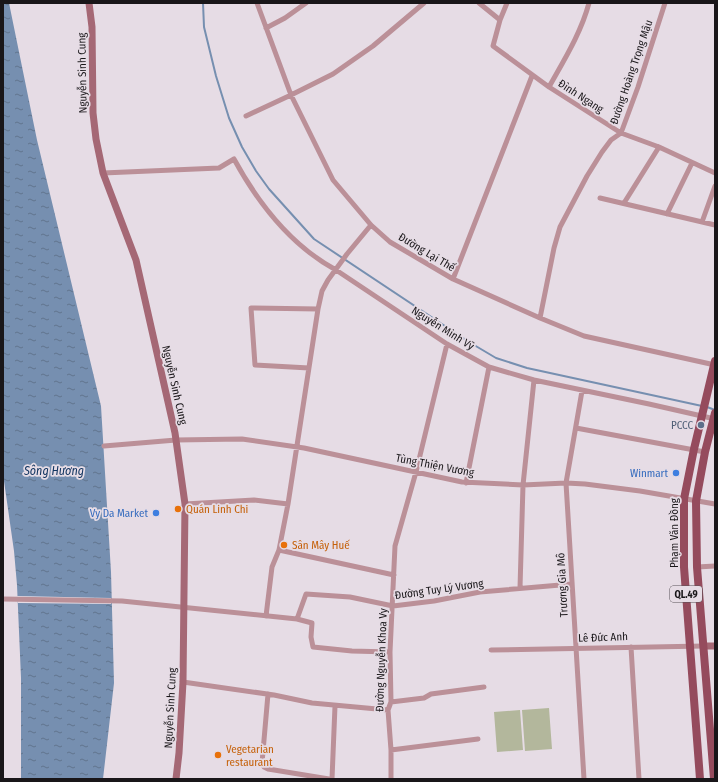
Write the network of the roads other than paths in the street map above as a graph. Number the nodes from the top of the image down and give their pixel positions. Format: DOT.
graph roads {
  1 [pos="89,3"];
  2 [pos="257,3"];
  3 [pos="306,3"];
  4 [pos="424,3"];
  5 [pos="479,3"];
  6 [pos="507,3"];
  7 [pos="589,3"];
  8 [pos="665,3"];
  9 [pos="500,20"];
  10 [pos="266,28"];
  11 [pos="532,76"];
  12 [pos="549,87"];
  13 [pos="291,95"];
  14 [pos="246,116"];
  15 [pos="620,133"];
  16 [pos="659,147"];
  17 [pos="692,163"];
  18 [pos="103,173"];
  19 [pos="715,173"];
  20 [pos="715,186"];
  21 [pos="600,198"];
  22 [pos="624,203"];
  23 [pos="667,214"];
  24 [pos="702,222"];
  25 [pos="372,225"];
  26 [pos="715,225"];
  27 [pos="336,270"];
  28 [pos="453,279"];
  29 [pos="318,310"];
  30 [pos="540,318"];
  31 [pos="447,344"];
  32 [pos="715,364"];
  33 [pos="489,367"];
  34 [pos="308,368"];
  35 [pos="534,380"];
  36 [pos="582,391"];
  37 [pos="703,410"];
  38 [pos="715,417"];
  39 [pos="576,428"];
  40 [pos="176,440"];
  41 [pos="104,446"];
  42 [pos="296,447"];
  43 [pos="694,449"];
  44 [pos="705,452"];
  45 [pos="416,472"];
  46 [pos="466,483"];
  47 [pos="566,483"];
  48 [pos="523,485"];
  49 [pos="684,498"];
  50 [pos="696,501"];
  51 [pos="185,504"];
  52 [pos="288,504"];
  53 [pos="715,504"];
  54 [pos="279,550"];
  55 [pos="715,566"];
  56 [pos="697,567"];
  57 [pos="394,575"];
  58 [pos="572,584"];
  59 [pos="520,588"];
  60 [pos="3,599"];
  61 [pos="184,606"];
  62 [pos="393,606"];
  63 [pos="266,616"];
  64 [pos="297,619"];
  65 [pos="690,646"];
  66 [pos="704,646"];
  67 [pos="715,646"];
  68 [pos="631,647"];
  69 [pos="575,649"];
  70 [pos="491,650"];
  71 [pos="390,652"];
  72 [pos="183,682"];
  73 [pos="484,687"];
  74 [pos="268,694"];
  75 [pos="391,702"];
  76 [pos="336,706"];
  77 [pos="388,710"];
  78 [pos="478,739"];
  79 [pos="391,750"];
  80 [pos="176,779"];
  81 [pos="330,779"];
  82 [pos="391,779"];
  83 [pos="584,779"];
  84 [pos="639,779"];
  85 [pos="700,779"];
  86 [pos="714,779"];
  1 -- 18 [label="main road, Nguyễn Sinh Cung"];
  2 -- 10 [label="street, Đường Lại Thế"];
  3 -- 10 [label="street"];
  4 -- 13 [label="street"];
  5 -- 9 [label="street"];
  6 -- 9 [label="street"];
  7 -- 12 [label="street"];
  8 -- 15 [label="street, Đường Hoàng Trọng Mậu"];
  9 -- 11 [label="street, Đình Ngang"];
  10 -- 13 [label="street, Đường Lại Thế"];
  11 -- 12 [label="street, Đình Ngang"];
  11 -- 28 [label="street"];
  12 -- 15 [label="street, Đình Ngang"];
  13 -- 14 [label="street"];
  13 -- 25 [label="street, Đường Lại Thế"];
  15 -- 16 [label="street, Đình Ngang"];
  15 -- 30 [label="street, Đường Hoàng Trọng Mậu"];
  16 -- 17 [label="street, Đình Ngang"];
  16 -- 22 [label="street"];
  17 -- 19 [label="street, Đình Ngang"];
  17 -- 23 [label="street"];
  18 -- 27 [label="street, Nguyễn Minh Vỹ"];
  18 -- 40 [label="main road, Nguyễn Sinh Cung"];
  20 -- 24 [label="street"];
  21 -- 22 [label="street"];
  22 -- 23 [label="street"];
  23 -- 24 [label="street"];
  24 -- 26 [label="street"];
  25 -- 27 [label="street"];
  25 -- 28 [label="street, Đường Lại Thế"];
  27 -- 29 [label="street"];
  27 -- 31 [label="street, Nguyễn Minh Vỹ"];
  28 -- 30 [label="street, Đường Lại Thế"];
  29 -- 34 [label="street"];
  29 -- 34 [label="street"];
  30 -- 32 [label="street, Đường Lại Thế"];
  31 -- 33 [label="street, Nguyễn Minh Vỹ"];
  31 -- 45 [label="street, Đường Nguyễn Khoa Vy"];
  32 -- 37 [label="main road, Phạm Văn Đồng / QL.49"];
  33 -- 35 [label="street, Nguyễn Minh Vỹ"];
  33 -- 46 [label="street"];
  34 -- 42 [label="street"];
  35 -- 36 [label="street, Nguyễn Minh Vỹ"];
  35 -- 48 [label="street"];
  36 -- 37 [label="street, Nguyễn Minh Vỹ"];
  36 -- 39 [label="street, Trương Gia Mô"];
  37 -- 38 [label="street, Nguyễn Minh Vỹ"];
  37 -- 43 [label="main road, Phạm Văn Đồng / QL.49"];
  38 -- 44 [label="main road, Phạm Văn Đồng / QL.49"];
  39 -- 43 [label="street"];
  39 -- 47 [label="street, Trương Gia Mô"];
  40 -- 41 [label="street, Tùng Thiện Vương"];
  40 -- 42 [label="street, Tùng Thiện Vương"];
  40 -- 51 [label="main road, Nguyễn Sinh Cung"];
  42 -- 45 [label="street, Tùng Thiện Vương"];
  42 -- 52 [label="street"];
  43 -- 44 [label="street"];
  43 -- 49 [label="main road, Phạm Văn Đồng / QL.49"];
  44 -- 50 [label="main road, Phạm Văn Đồng / QL.49"];
  45 -- 46 [label="street, Tùng Thiện Vương"];
  45 -- 57 [label="street, Đường Nguyễn Khoa Vy"];
  46 -- 48 [label="street, Tùng Thiện Vương"];
  47 -- 48 [label="street, Tùng Thiện Vương"];
  47 -- 49 [label="street, Tùng Thiện Vương"];
  47 -- 58 [label="street, Trương Gia Mô"];
  48 -- 59 [label="street"];
  49 -- 50 [label="street, Tùng Thiện Vương"];
  49 -- 65 [label="main road, Phạm Văn Đồng / QL.49"];
  50 -- 53 [label="street, Tùng Thiện Vương"];
  50 -- 56 [label="main road, Phạm Văn Đồng / QL.49"];
  51 -- 52 [label="street"];
  51 -- 61 [label="main road, Nguyễn Sinh Cung"];
  52 -- 54 [label="street"];
  54 -- 57 [label="street"];
  54 -- 63 [label="street"];
  55 -- 56 [label="street"];
  56 -- 66 [label="main road, Phạm Văn Đồng / QL.49"];
  57 -- 62 [label="street, Đường Nguyễn Khoa Vy"];
  58 -- 59 [label="street, Đường Tuy Lý Vương"];
  58 -- 69 [label="street, Trương Gia Mô"];
  59 -- 62 [label="street, Đường Tuy Lý Vương"];
  60 -- 61 [label="street"];
  61 -- 63 [label="street"];
  61 -- 72 [label="main road, Nguyễn Sinh Cung"];
  62 -- 64 [label="street, Đường Tuy Lý Vương"];
  62 -- 71 [label="street, Đường Nguyễn Khoa Vy"];
  63 -- 64 [label="street"];
  64 -- 71 [label="street"];
  65 -- 66 [label="street, Lê Đức Anh"];
  65 -- 68 [label="street, Lê Đức Anh"];
  65 -- 85 [label="main road, Phạm Văn Đồng / QL.49"];
  66 -- 67 [label="main road, Lê Đức Anh"];
  66 -- 86 [label="main road, Phạm Văn Đồng / QL.49"];
  68 -- 69 [label="street, Lê Đức Anh"];
  68 -- 84 [label="street"];
  69 -- 70 [label="street, Lê Đức Anh"];
  69 -- 83 [label="street, Trương Gia Mô"];
  71 -- 75 [label="street, Đường Nguyễn Khoa Vy"];
  72 -- 74 [label="street"];
  72 -- 80 [label="main road, Nguyễn Sinh Cung"];
  73 -- 75 [label="street"];
  74 -- 76 [label="street"];
  74 -- 81 [label="street"];
  75 -- 77 [label="street, Đường Nguyễn Khoa Vy"];
  76 -- 77 [label="street"];
  76 -- 81 [label="street"];
  77 -- 79 [label="street, Đường Nguyễn Khoa Vy"];
  78 -- 79 [label="street"];
  79 -- 82 [label="street, Đường Nguyễn Khoa Vy"];
}
